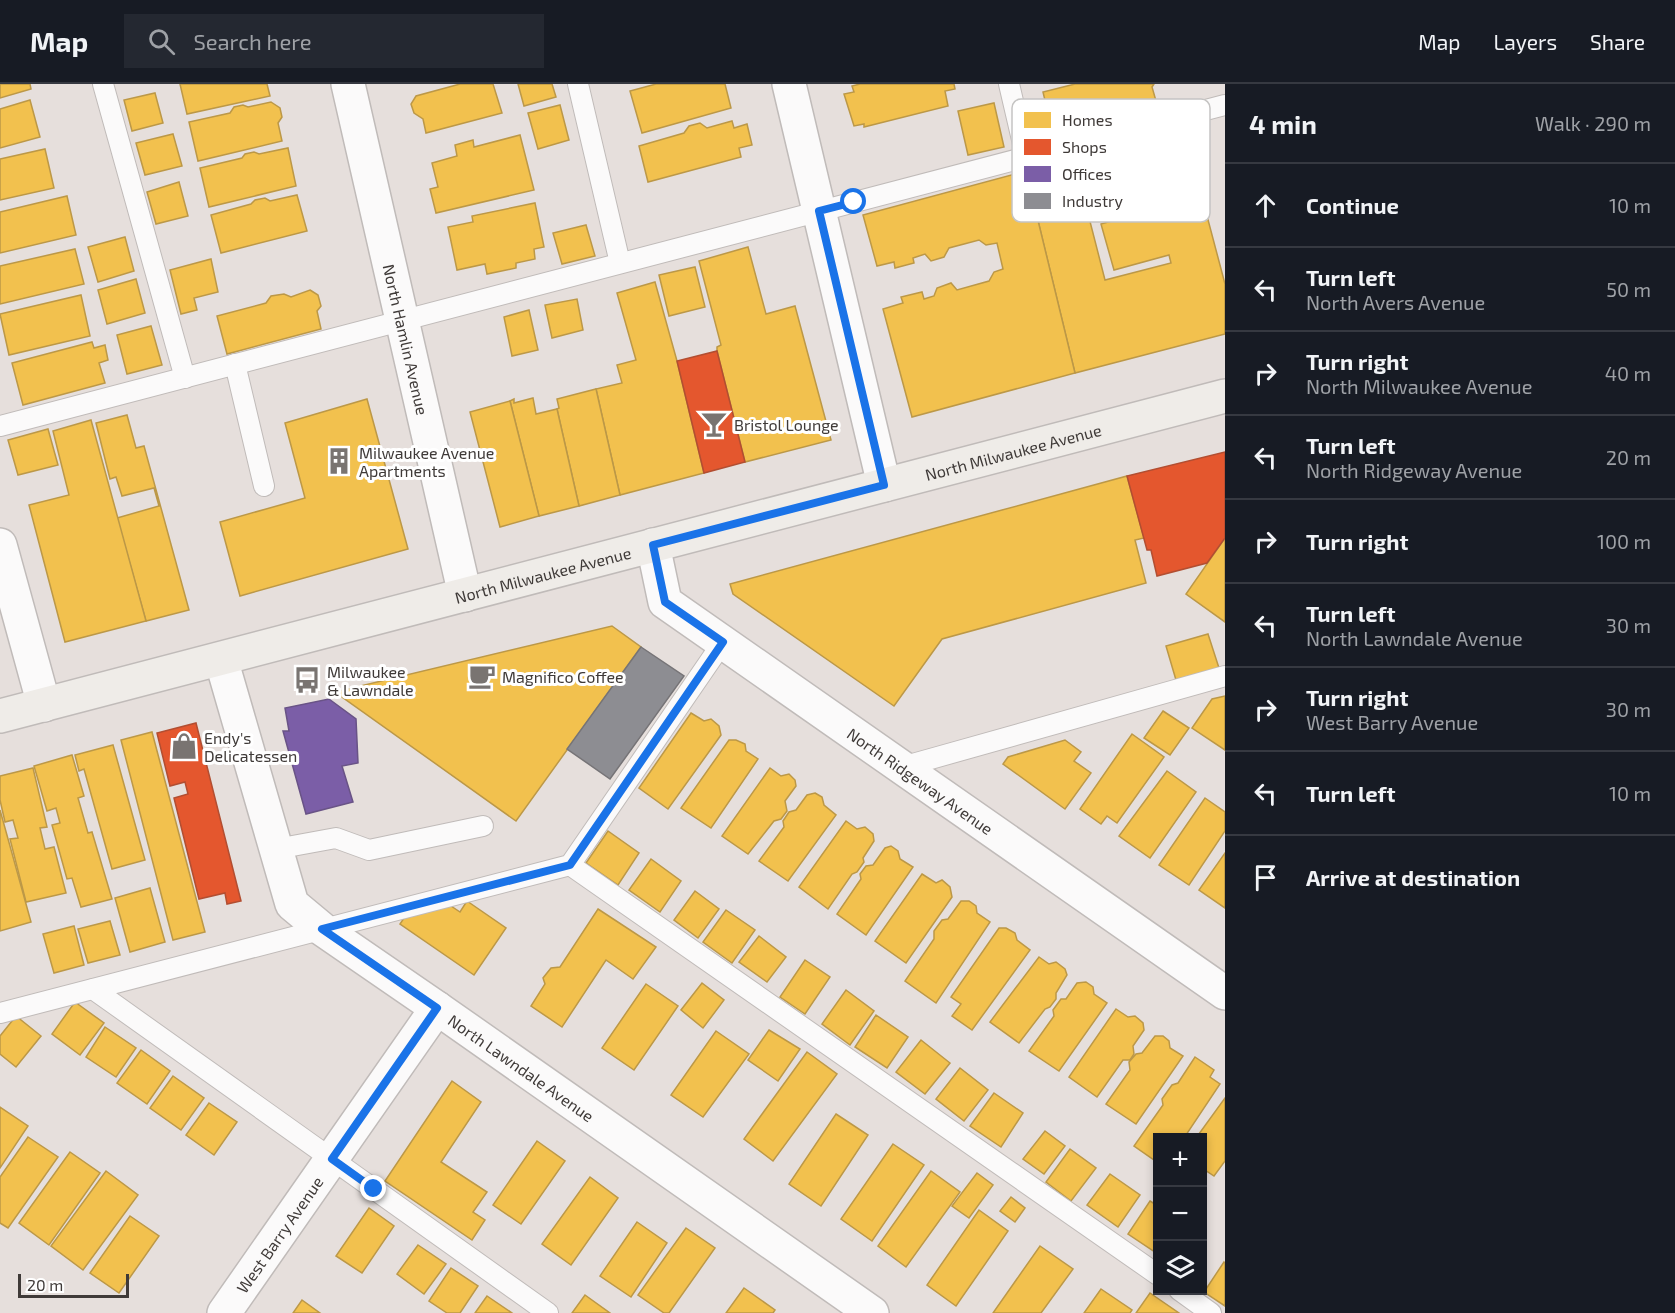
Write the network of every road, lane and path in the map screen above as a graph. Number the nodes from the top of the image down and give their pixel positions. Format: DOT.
graph roads {
  1 [pos="103,84"];
  2 [pos="348,84"];
  3 [pos="578,84"];
  4 [pos="789,84"];
  5 [pos="1009,84"];
  6 [pos="1012,99"];
  7 [pos="1225,105"];
  8 [pos="1210,109"];
  9 [pos="1012,161"];
  10 [pos="819,211"];
  11 [pos="620,264"];
  12 [pos="402,321"];
  13 [pos="235,364"];
  14 [pos="185,378"];
  15 [pos="1225,396"];
  16 [pos="0,426"];
  17 [pos="884,485"];
  18 [pos="264,486"];
  19 [pos="0,545"];
  20 [pos="653,545"];
  21 [pos="465,595"];
  22 [pos="723,642"];
  23 [pos="221,659"];
  24 [pos="1225,676"];
  25 [pos="44,705"];
  26 [pos="0,716"];
  27 [pos="902,767"];
  28 [pos="483,826"];
  29 [pos="276,849"];
  30 [pos="570,865"];
  31 [pos="322,929"];
  32 [pos="93,989"];
  33 [pos="1225,993"];
  34 [pos="437,1008"];
  35 [pos="0,1013"];
  36 [pos="332,1159"];
  37 [pos="1153,1272"];
  38 [pos="1186,1295"];
  39 [pos="224,1313"];
  40 [pos="548,1313"];
  41 [pos="872,1313"];
  42 [pos="1211,1313"];
  1 -- 14 [label="lane"];
  2 -- 12 [label="street, North Hamlin Avenue"];
  3 -- 11 [label="lane"];
  4 -- 10 [label="street"];
  5 -- 6 [label="lane"];
  7 -- 8 [label="lane"];
  9 -- 10 [label="lane"];
  10 -- 11 [label="lane"];
  10 -- 17 [label="street"];
  11 -- 12 [label="lane"];
  12 -- 13 [label="lane"];
  12 -- 21 [label="street, North Hamlin Avenue"];
  13 -- 14 [label="lane"];
  13 -- 18 [label="lane"];
  14 -- 16 [label="lane"];
  15 -- 17 [label="main road, North Milwaukee Avenue"];
  17 -- 20 [label="main road, North Milwaukee Avenue"];
  19 -- 25 [label="street"];
  20 -- 21 [label="main road, North Milwaukee Avenue"];
  20 -- 22 [label="street, North Ridgeway Avenue"];
  21 -- 23 [label="main road, North Milwaukee Avenue"];
  22 -- 27 [label="street, North Ridgeway Avenue"];
  22 -- 30 [label="lane"];
  23 -- 25 [label="main road, North Milwaukee Avenue"];
  23 -- 29 [label="street, North Lawndale Avenue"];
  24 -- 27 [label="lane"];
  25 -- 26 [label="main road, North Milwaukee Avenue"];
  27 -- 33 [label="street, North Ridgeway Avenue"];
  28 -- 29 [label="lane"];
  29 -- 31 [label="street, North Lawndale Avenue"];
  30 -- 31 [label="lane"];
  30 -- 37 [label="lane"];
  31 -- 32 [label="lane"];
  31 -- 34 [label="street, North Lawndale Avenue"];
  32 -- 35 [label="lane"];
  32 -- 36 [label="lane"];
  34 -- 36 [label="street, West Barry Avenue"];
  34 -- 41 [label="street, North Lawndale Avenue"];
  36 -- 39 [label="street, West Barry Avenue"];
  36 -- 40 [label="lane"];
  38 -- 42 [label="lane"];
}
